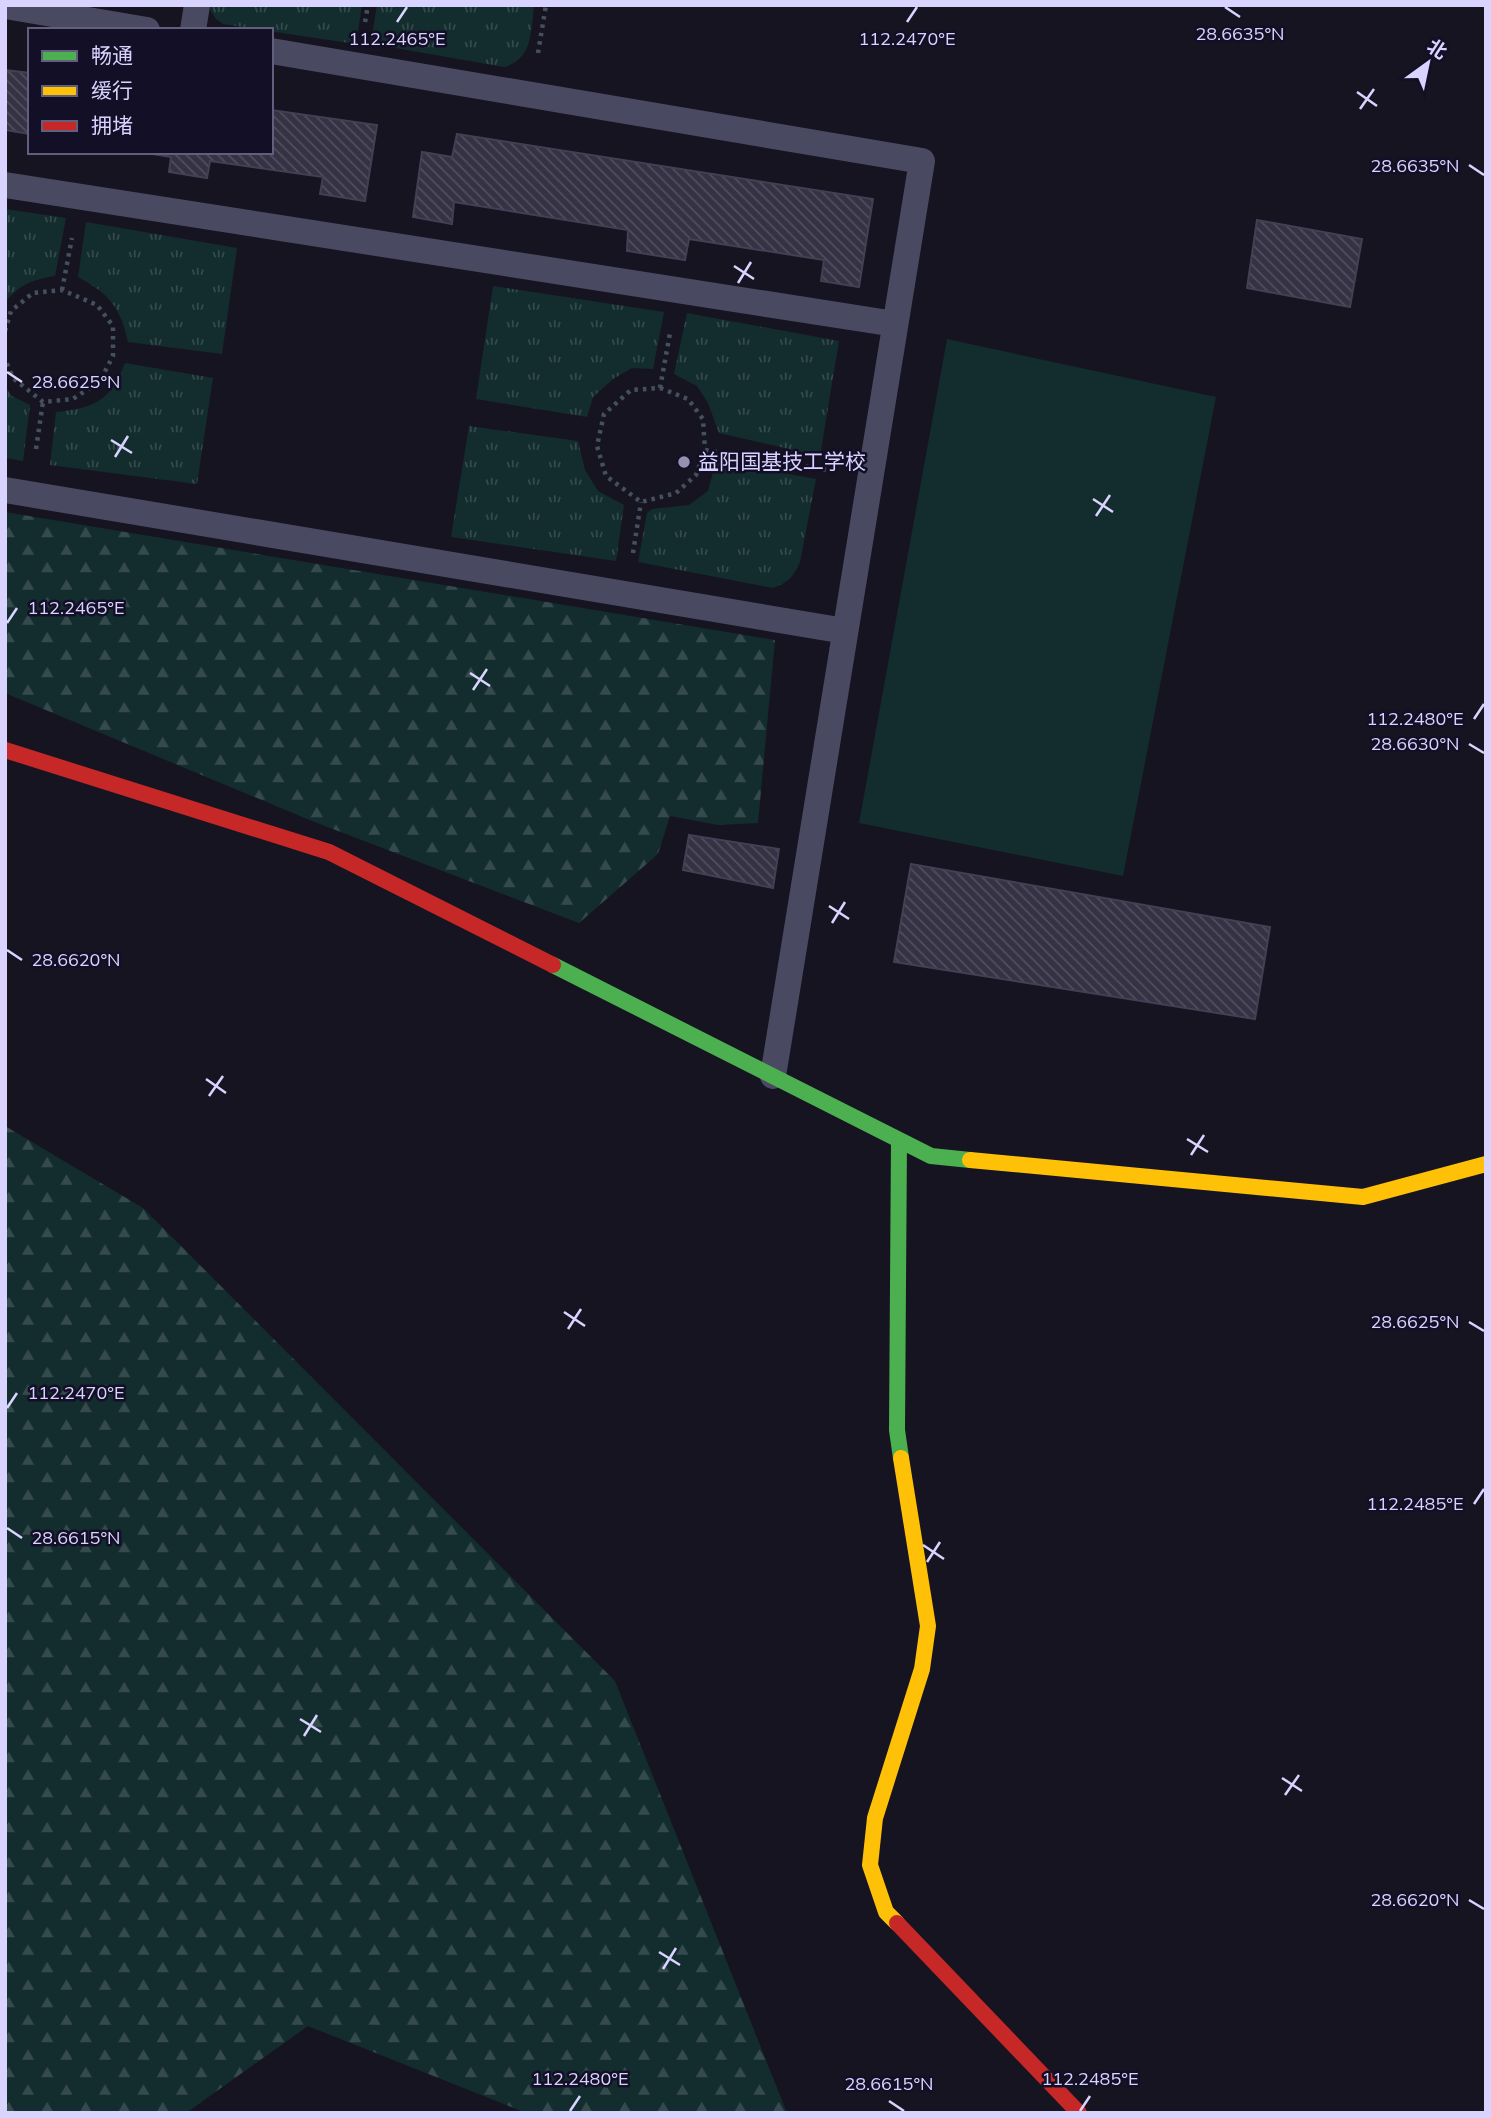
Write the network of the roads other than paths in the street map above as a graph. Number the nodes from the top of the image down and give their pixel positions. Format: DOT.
graph roads {
  1 [pos="197,5"];
  2 [pos="5,6"];
  3 [pos="135,28"];
  4 [pos="193,28"];
  5 [pos="273,51"];
  6 [pos="5,184"];
  7 [pos="895,324"];
  8 [pos="5,490"];
  9 [pos="845,631"];
  10 [pos="5,750"];
  11 [pos="774,1076"];
  12 [pos="899,1140"];
  13 [pos="1486,1164"];
  14 [pos="1079,2113"];
  1 -- 4 [label="lane"];
  2 -- 3 [label="lane"];
  5 -- 7 [label="lane"];
  6 -- 7 [label="lane"];
  7 -- 9 [label="lane"];
  8 -- 9 [label="lane"];
  9 -- 11 [label="lane"];
  10 -- 11 [label="street"];
  11 -- 12 [label="street"];
  12 -- 13 [label="street"];
  12 -- 14 [label="street"];
}
